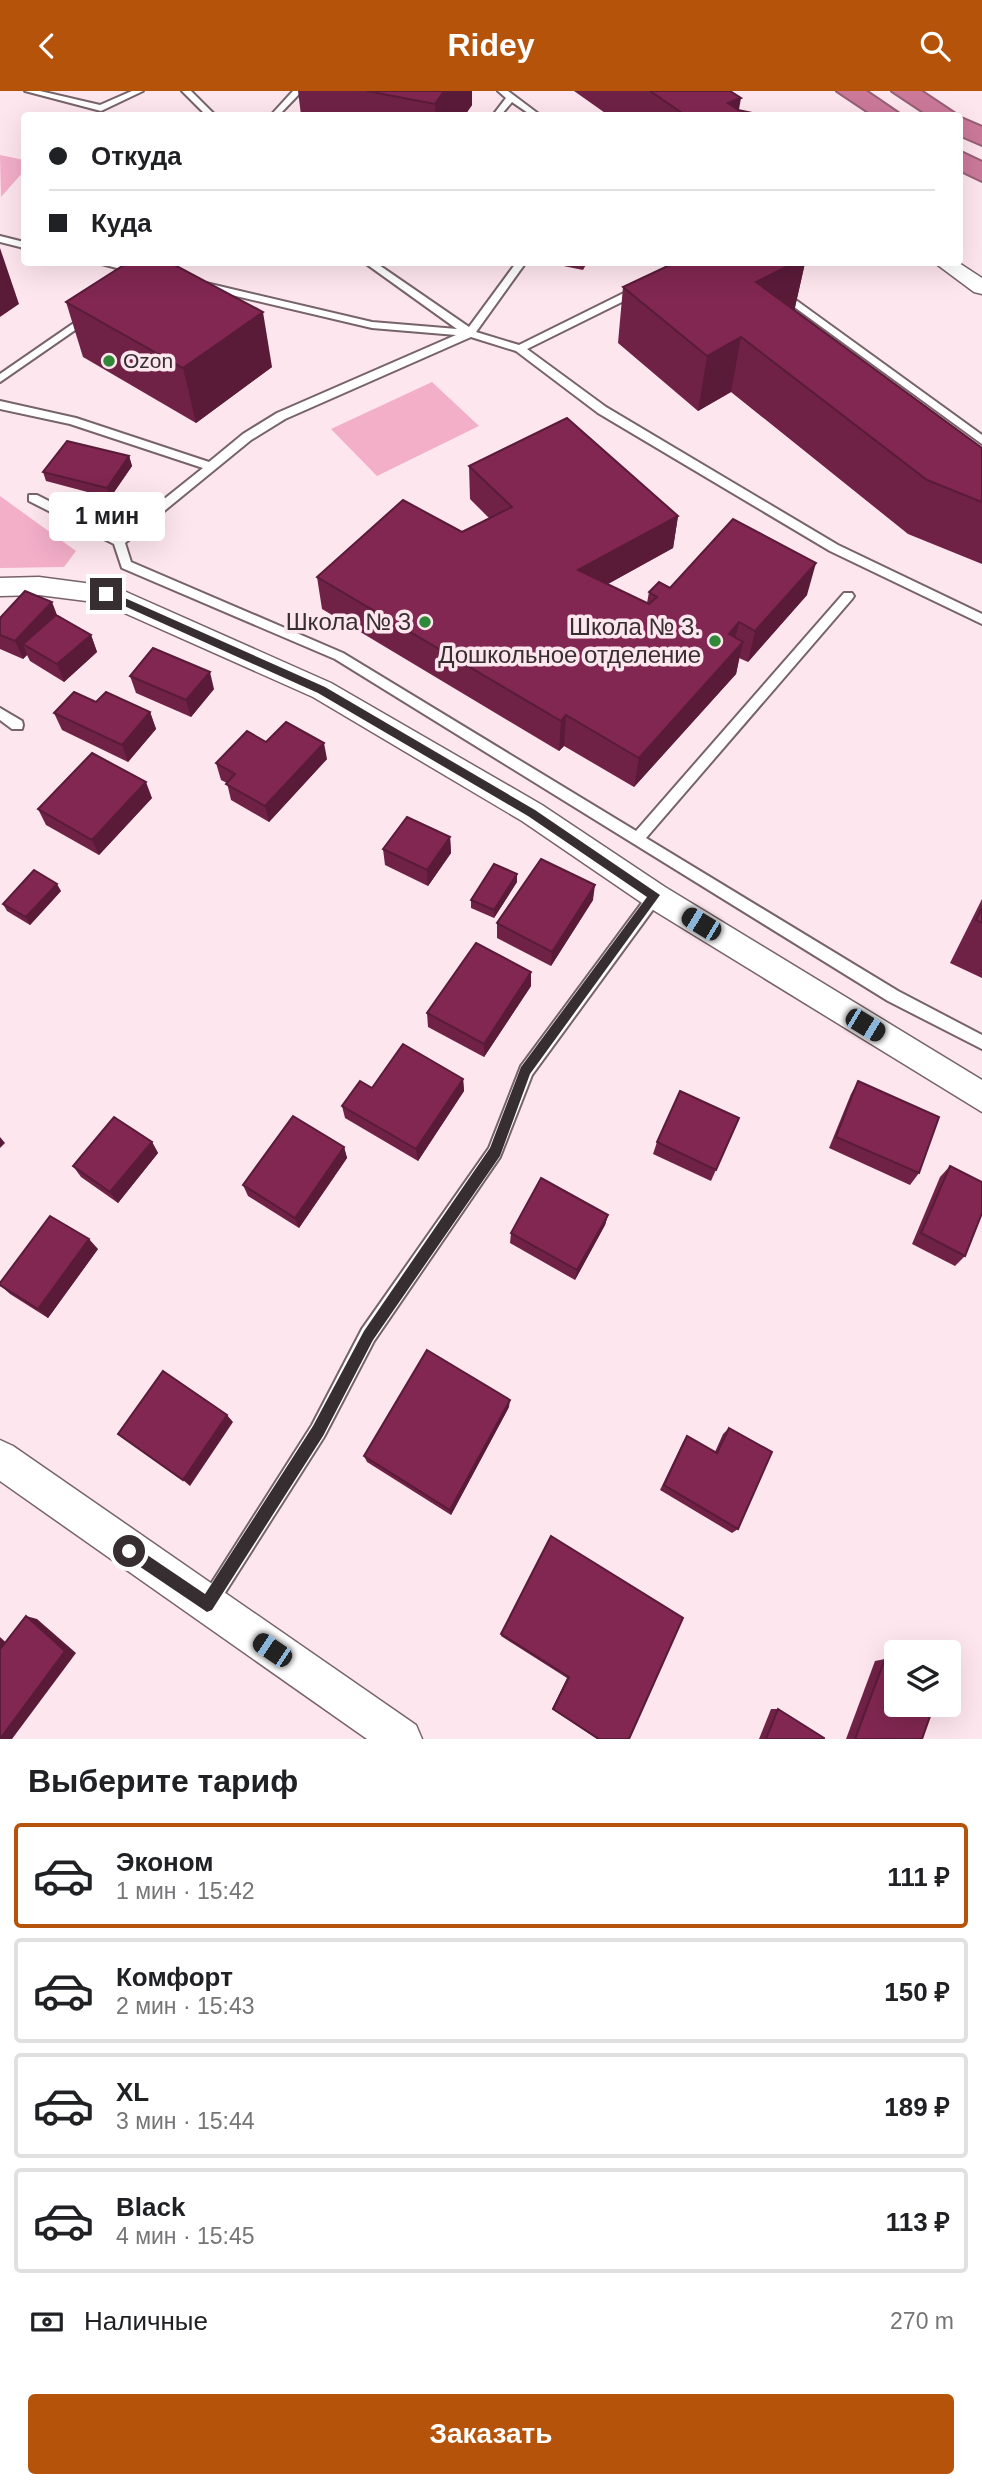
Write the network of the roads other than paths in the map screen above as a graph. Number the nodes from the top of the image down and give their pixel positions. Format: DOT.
graph roads {
  1 [pos="29,91"];
  2 [pos="139,91"];
  3 [pos="298,91"];
  4 [pos="502,91"];
  5 [pos="849,91"];
  6 [pos="904,91"];
  7 [pos="193,93"];
  8 [pos="510,98"];
  9 [pos="209,112"];
  10 [pos="278,112"];
  11 [pos="499,112"];
  12 [pos="531,112"];
  13 [pos="884,112"];
  14 [pos="940,112"];
  15 [pos="963,126"];
  16 [pos="982,138"];
  17 [pos="963,161"];
  18 [pos="982,173"];
  19 [pos="0,239"];
  20 [pos="21,244"];
  21 [pos="117,266"];
  22 [pos="518,266"];
  23 [pos="950,266"];
  24 [pos="385,267"];
  25 [pos="139,281"];
  26 [pos="189,282"];
  27 [pos="643,287"];
  28 [pos="774,287"];
  29 [pos="982,287"];
  30 [pos="96,311"];
  31 [pos="470,333"];
  32 [pos="520,349"];
  33 [pos="0,379"];
  34 [pos="0,405"];
  35 [pos="982,440"];
  36 [pos="210,466"];
  37 [pos="33,498"];
  38 [pos="119,542"];
  39 [pos="0,587"];
  40 [pos="848,596"];
  41 [pos="982,619"];
  42 [pos="0,713"];
  43 [pos="17,725"];
  44 [pos="637,839"];
  45 [pos="655,895"];
  46 [pos="982,1042"];
  47 [pos="982,1097"];
  48 [pos="0,1459"];
  49 [pos="207,1605"];
  50 [pos="402,1739"];
  1 -- 2 [label="lane"];
  3 -- 10 [label="lane"];
  4 -- 8 [label="lane"];
  5 -- 13 [label="highway"];
  6 -- 14 [label="highway"];
  7 -- 9 [label="lane"];
  8 -- 11 [label="lane"];
  8 -- 12 [label="lane"];
  15 -- 16 [label="highway"];
  17 -- 18 [label="highway"];
  19 -- 20 [label="lane"];
  21 -- 25 [label="lane"];
  22 -- 31 [label="lane"];
  23 -- 29 [label="street"];
  24 -- 31 [label="lane"];
  26 -- 31 [label="lane"];
  27 -- 32 [label="lane"];
  28 -- 35 [label="lane"];
  30 -- 33 [label="lane"];
  31 -- 32 [label="lane"];
  31 -- 36 [label="lane"];
  32 -- 41 [label="lane"];
  34 -- 36 [label="lane"];
  36 -- 38 [label="lane"];
  37 -- 38 [label="lane"];
  38 -- 44 [label="lane"];
  39 -- 45 [label="street"];
  40 -- 44 [label="lane"];
  42 -- 43 [label="lane"];
  44 -- 46 [label="lane"];
  45 -- 47 [label="street"];
  45 -- 49 [label="lane"];
  48 -- 49 [label="street"];
  49 -- 50 [label="street"];
}
